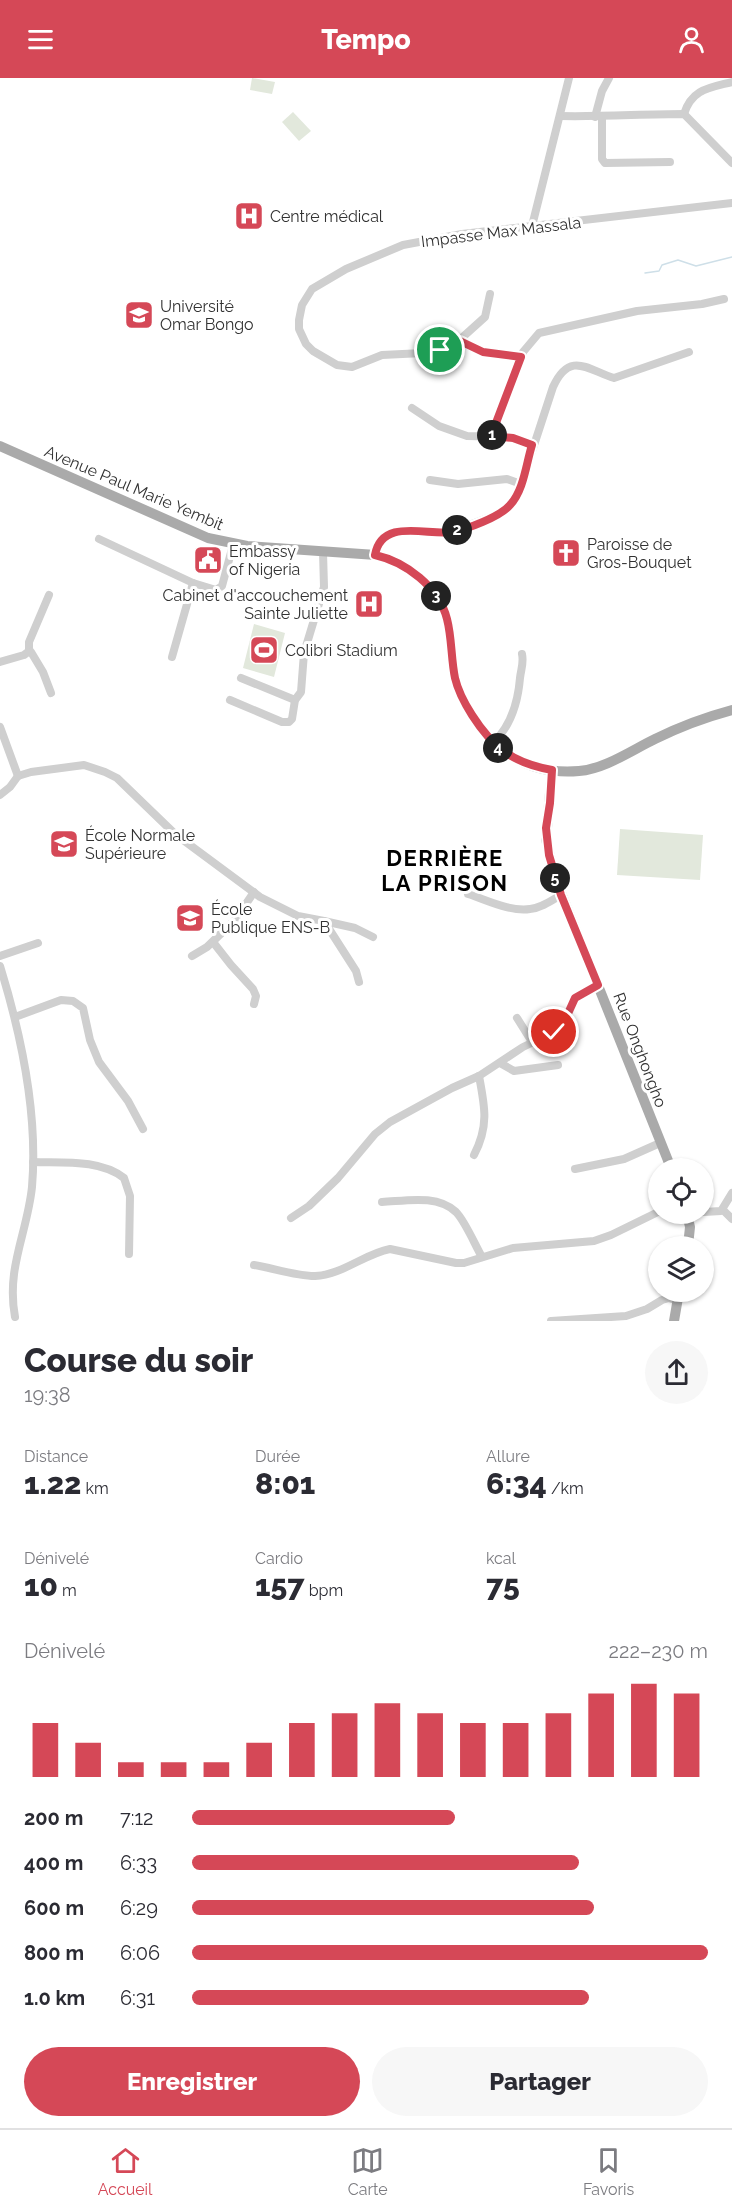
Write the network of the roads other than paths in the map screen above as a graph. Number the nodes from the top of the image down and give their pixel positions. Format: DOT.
graph roads {
  1 [pos="568,78"];
  2 [pos="609,78"];
  3 [pos="732,82"];
  4 [pos="684,114"];
  5 [pos="560,116"];
  6 [pos="599,117"];
  7 [pos="731,160"];
  8 [pos="670,162"];
  9 [pos="732,203"];
  10 [pos="532,226"];
  11 [pos="490,294"];
  12 [pos="724,299"];
  13 [pos="460,341"];
  14 [pos="688,352"];
  15 [pos="521,357"];
  16 [pos="412,408"];
  17 [pos="491,436"];
  18 [pos="532,445"];
  19 [pos="0,446"];
  20 [pos="430,480"];
  21 [pos="521,484"];
  22 [pos="99,539"];
  23 [pos="233,544"];
  24 [pos="323,552"];
  25 [pos="375,555"];
  26 [pos="193,583"];
  27 [pos="50,595"];
  28 [pos="29,651"];
  29 [pos="522,654"];
  30 [pos="172,657"];
  31 [pos="0,662"];
  32 [pos="241,678"];
  33 [pos="51,693"];
  34 [pos="230,700"];
  35 [pos="295,700"];
  36 [pos="732,710"];
  37 [pos="0,727"];
  38 [pos="493,743"];
  39 [pos="552,770"];
  40 [pos="18,776"];
  41 [pos="0,795"];
  42 [pos="257,894"];
  43 [pos="468,894"];
  44 [pos="561,895"];
  45 [pos="324,921"];
  46 [pos="373,937"];
  47 [pos="213,942"];
  48 [pos="38,944"];
  49 [pos="0,956"];
  50 [pos="192,956"];
  51 [pos="0,966"];
  52 [pos="2,979"];
  53 [pos="359,982"];
  54 [pos="598,985"];
  55 [pos="254,1004"];
  56 [pos="15,1017"];
  57 [pos="517,1018"];
  58 [pos="532,1042"];
  59 [pos="500,1064"];
  60 [pos="558,1065"];
  61 [pos="479,1076"];
  62 [pos="143,1129"];
  63 [pos="660,1143"];
  64 [pos="474,1155"];
  65 [pos="667,1158"];
  66 [pos="33,1162"];
  67 [pos="576,1168"];
  68 [pos="732,1193"];
  69 [pos="382,1202"];
  70 [pos="723,1209"];
  71 [pos="714,1213"];
  72 [pos="648,1217"];
  73 [pos="291,1218"];
  74 [pos="732,1219"];
  75 [pos="129,1254"];
  76 [pos="482,1257"];
  77 [pos="254,1265"];
  78 [pos="659,1302"];
  79 [pos="677,1302"];
  80 [pos="15,1317"];
  81 [pos="551,1321"];
  82 [pos="674,1321"];
  1 -- 5 [label="street"];
  2 -- 6 [label="street"];
  3 -- 4 [label="street"];
  4 -- 6 [label="street"];
  4 -- 7 [label="street"];
  5 -- 6 [label="street"];
  5 -- 10 [label="street"];
  6 -- 8 [label="street"];
  9 -- 10 [label="street, Impasse Max Massala"];
  10 -- 13 [label="street, Impasse Max Massala"];
  11 -- 13 [label="street, Impasse Max Massala"];
  12 -- 15 [label="street"];
  13 -- 15 [label="street"];
  14 -- 18 [label="street"];
  15 -- 17 [label="street"];
  16 -- 17 [label="street"];
  17 -- 18 [label="street"];
  18 -- 21 [label="street"];
  19 -- 23 [label="main road, Avenue Paul Marie Yembit"];
  20 -- 21 [label="street"];
  21 -- 25 [label="street"];
  22 -- 26 [label="street"];
  23 -- 24 [label="main road, Avenue Paul Marie Yembit"];
  23 -- 26 [label="street"];
  24 -- 25 [label="main road, Avenue Paul Marie Yembit"];
  24 -- 35 [label="street"];
  25 -- 38 [label="main road, Avenue Paul Marie Yembit"];
  26 -- 30 [label="street"];
  27 -- 28 [label="street"];
  28 -- 31 [label="street"];
  28 -- 33 [label="street"];
  29 -- 38 [label="street"];
  32 -- 35 [label="street"];
  34 -- 35 [label="street"];
  36 -- 39 [label="main road, Avenue Paul Marie Yembit"];
  37 -- 40 [label="street"];
  38 -- 39 [label="main road, Avenue Paul Marie Yembit"];
  39 -- 44 [label="main road, Rue Onghongho"];
  40 -- 41 [label="street"];
  40 -- 42 [label="street"];
  42 -- 45 [label="street"];
  42 -- 47 [label="street"];
  43 -- 44 [label="street"];
  44 -- 54 [label="main road, Rue Onghongho"];
  45 -- 46 [label="street"];
  45 -- 53 [label="street"];
  47 -- 50 [label="street"];
  47 -- 55 [label="street"];
  48 -- 49 [label="street"];
  51 -- 52 [label="street"];
  52 -- 56 [label="street"];
  54 -- 58 [label="street"];
  54 -- 63 [label="main road, Rue Onghongho"];
  56 -- 62 [label="street"];
  56 -- 66 [label="street"];
  57 -- 58 [label="street"];
  58 -- 59 [label="street"];
  59 -- 60 [label="street"];
  59 -- 61 [label="street"];
  61 -- 64 [label="street"];
  61 -- 73 [label="street"];
  63 -- 65 [label="main road, Rue Onghongho"];
  63 -- 67 [label="street"];
  66 -- 75 [label="street"];
  66 -- 80 [label="street"];
  68 -- 70 [label="street"];
  69 -- 76 [label="street"];
  70 -- 71 [label="street"];
  70 -- 74 [label="street"];
  72 -- 76 [label="street"];
  76 -- 77 [label="street"];
  78 -- 81 [label="street"];
  79 -- 82 [label="main road"];
}
